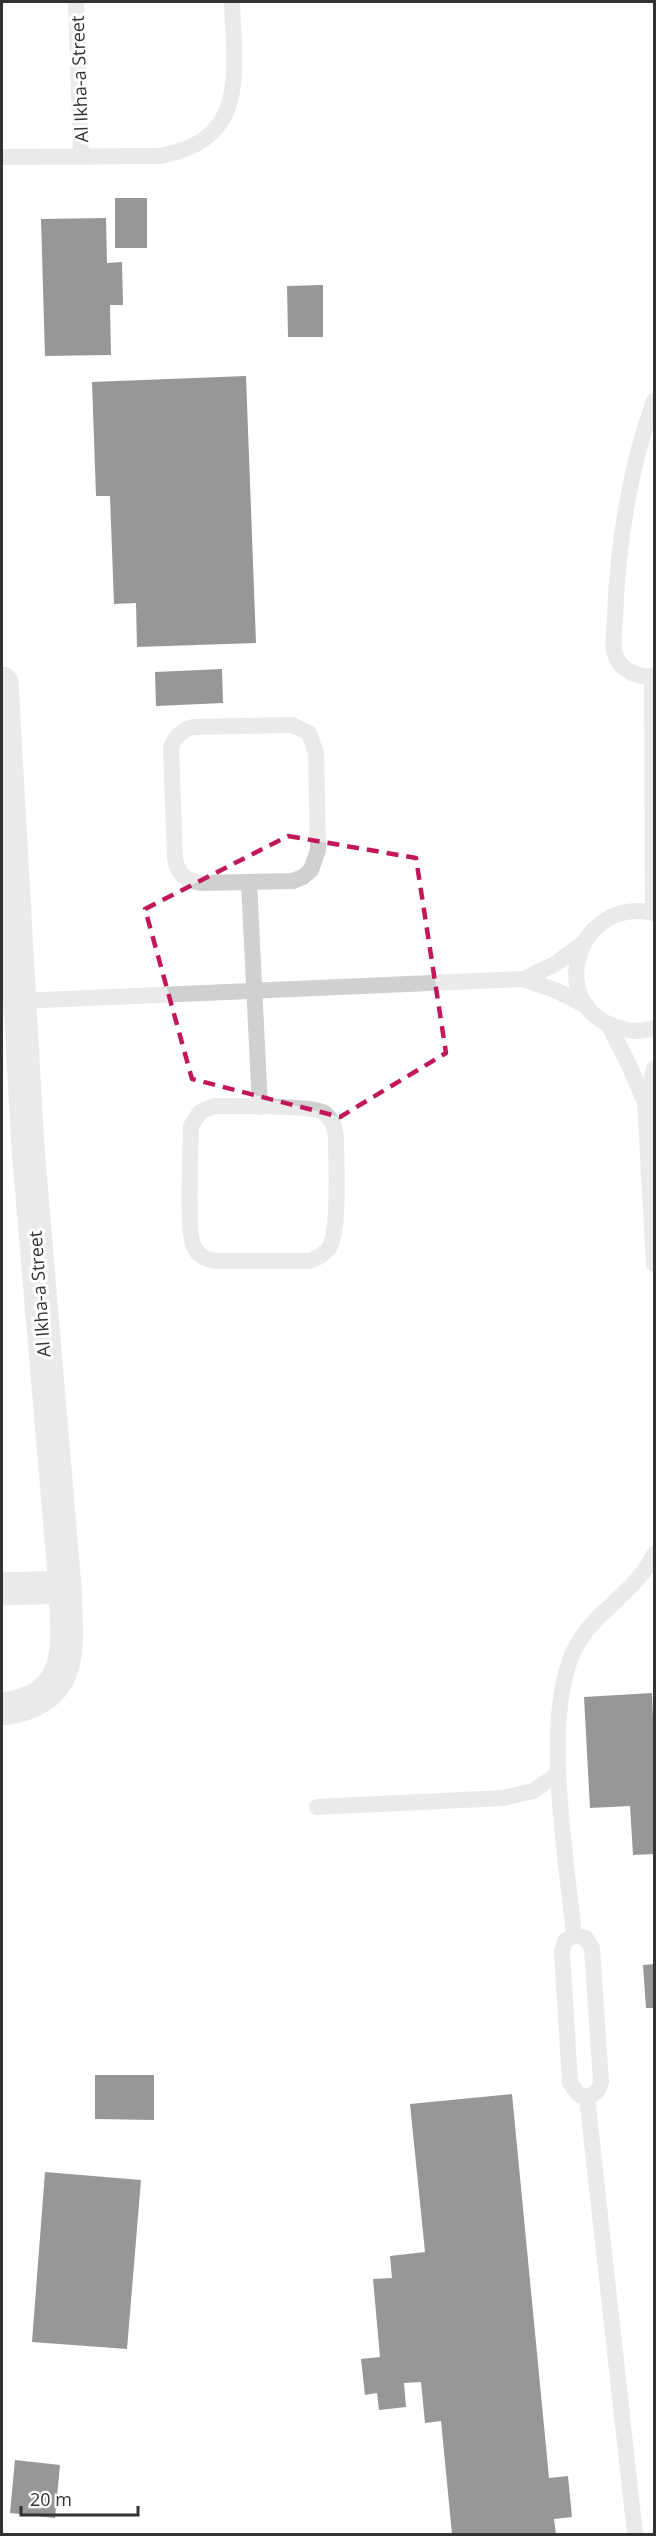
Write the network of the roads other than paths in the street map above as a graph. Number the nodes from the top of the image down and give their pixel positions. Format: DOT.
graph roads {
  1 [pos="76,2"];
  2 [pos="232,2"];
  3 [pos="2,157"];
  4 [pos="81,157"];
  5 [pos="654,401"];
  6 [pos="653,676"];
  7 [pos="2,683"];
  8 [pos="249,882"];
  9 [pos="654,913"];
  10 [pos="583,944"];
  11 [pos="524,979"];
  12 [pos="254,991"];
  13 [pos="18,1001"];
  14 [pos="587,1006"];
  15 [pos="608,1024"];
  16 [pos="654,1028"];
  17 [pos="654,1069"];
  18 [pos="645,1102"];
  19 [pos="260,1107"];
  20 [pos="654,1264"];
  21 [pos="654,1554"];
  22 [pos="65,1587"];
  23 [pos="2,1589"];
  24 [pos="2,1709"];
  25 [pos="558,1774"];
  26 [pos="317,1807"];
  27 [pos="574,1935"];
  28 [pos="587,2097"];
  29 [pos="635,2535"];
  1 -- 4 [label="lane, Al Ikha-a Street"];
  2 -- 4 [label="lane, Al Ikha-a Street"];
  3 -- 4 [label="lane, Al Ikha-a Street"];
  5 -- 6 [label="lane"];
  6 -- 9 [label="lane"];
  7 -- 13 [label="street, Al Ikha-a Street"];
  8 -- 8 [label="lane"];
  8 -- 12 [label="lane"];
  9 -- 10 [label="lane"];
  10 -- 11 [label="lane"];
  10 -- 14 [label="lane"];
  11 -- 12 [label="lane"];
  11 -- 14 [label="lane"];
  12 -- 13 [label="lane"];
  12 -- 19 [label="lane"];
  13 -- 22 [label="street, Al Ikha-a Street"];
  14 -- 15 [label="lane"];
  15 -- 16 [label="lane"];
  15 -- 18 [label="lane"];
  17 -- 18 [label="lane"];
  18 -- 20 [label="lane"];
  19 -- 19 [label="lane"];
  21 -- 25 [label="lane"];
  22 -- 23 [label="street"];
  22 -- 24 [label="street, Al Ikha-a Street"];
  25 -- 26 [label="lane"];
  25 -- 27 [label="lane"];
  27 -- 28 [label="lane"];
  27 -- 28 [label="lane"];
  28 -- 29 [label="lane"];
}
